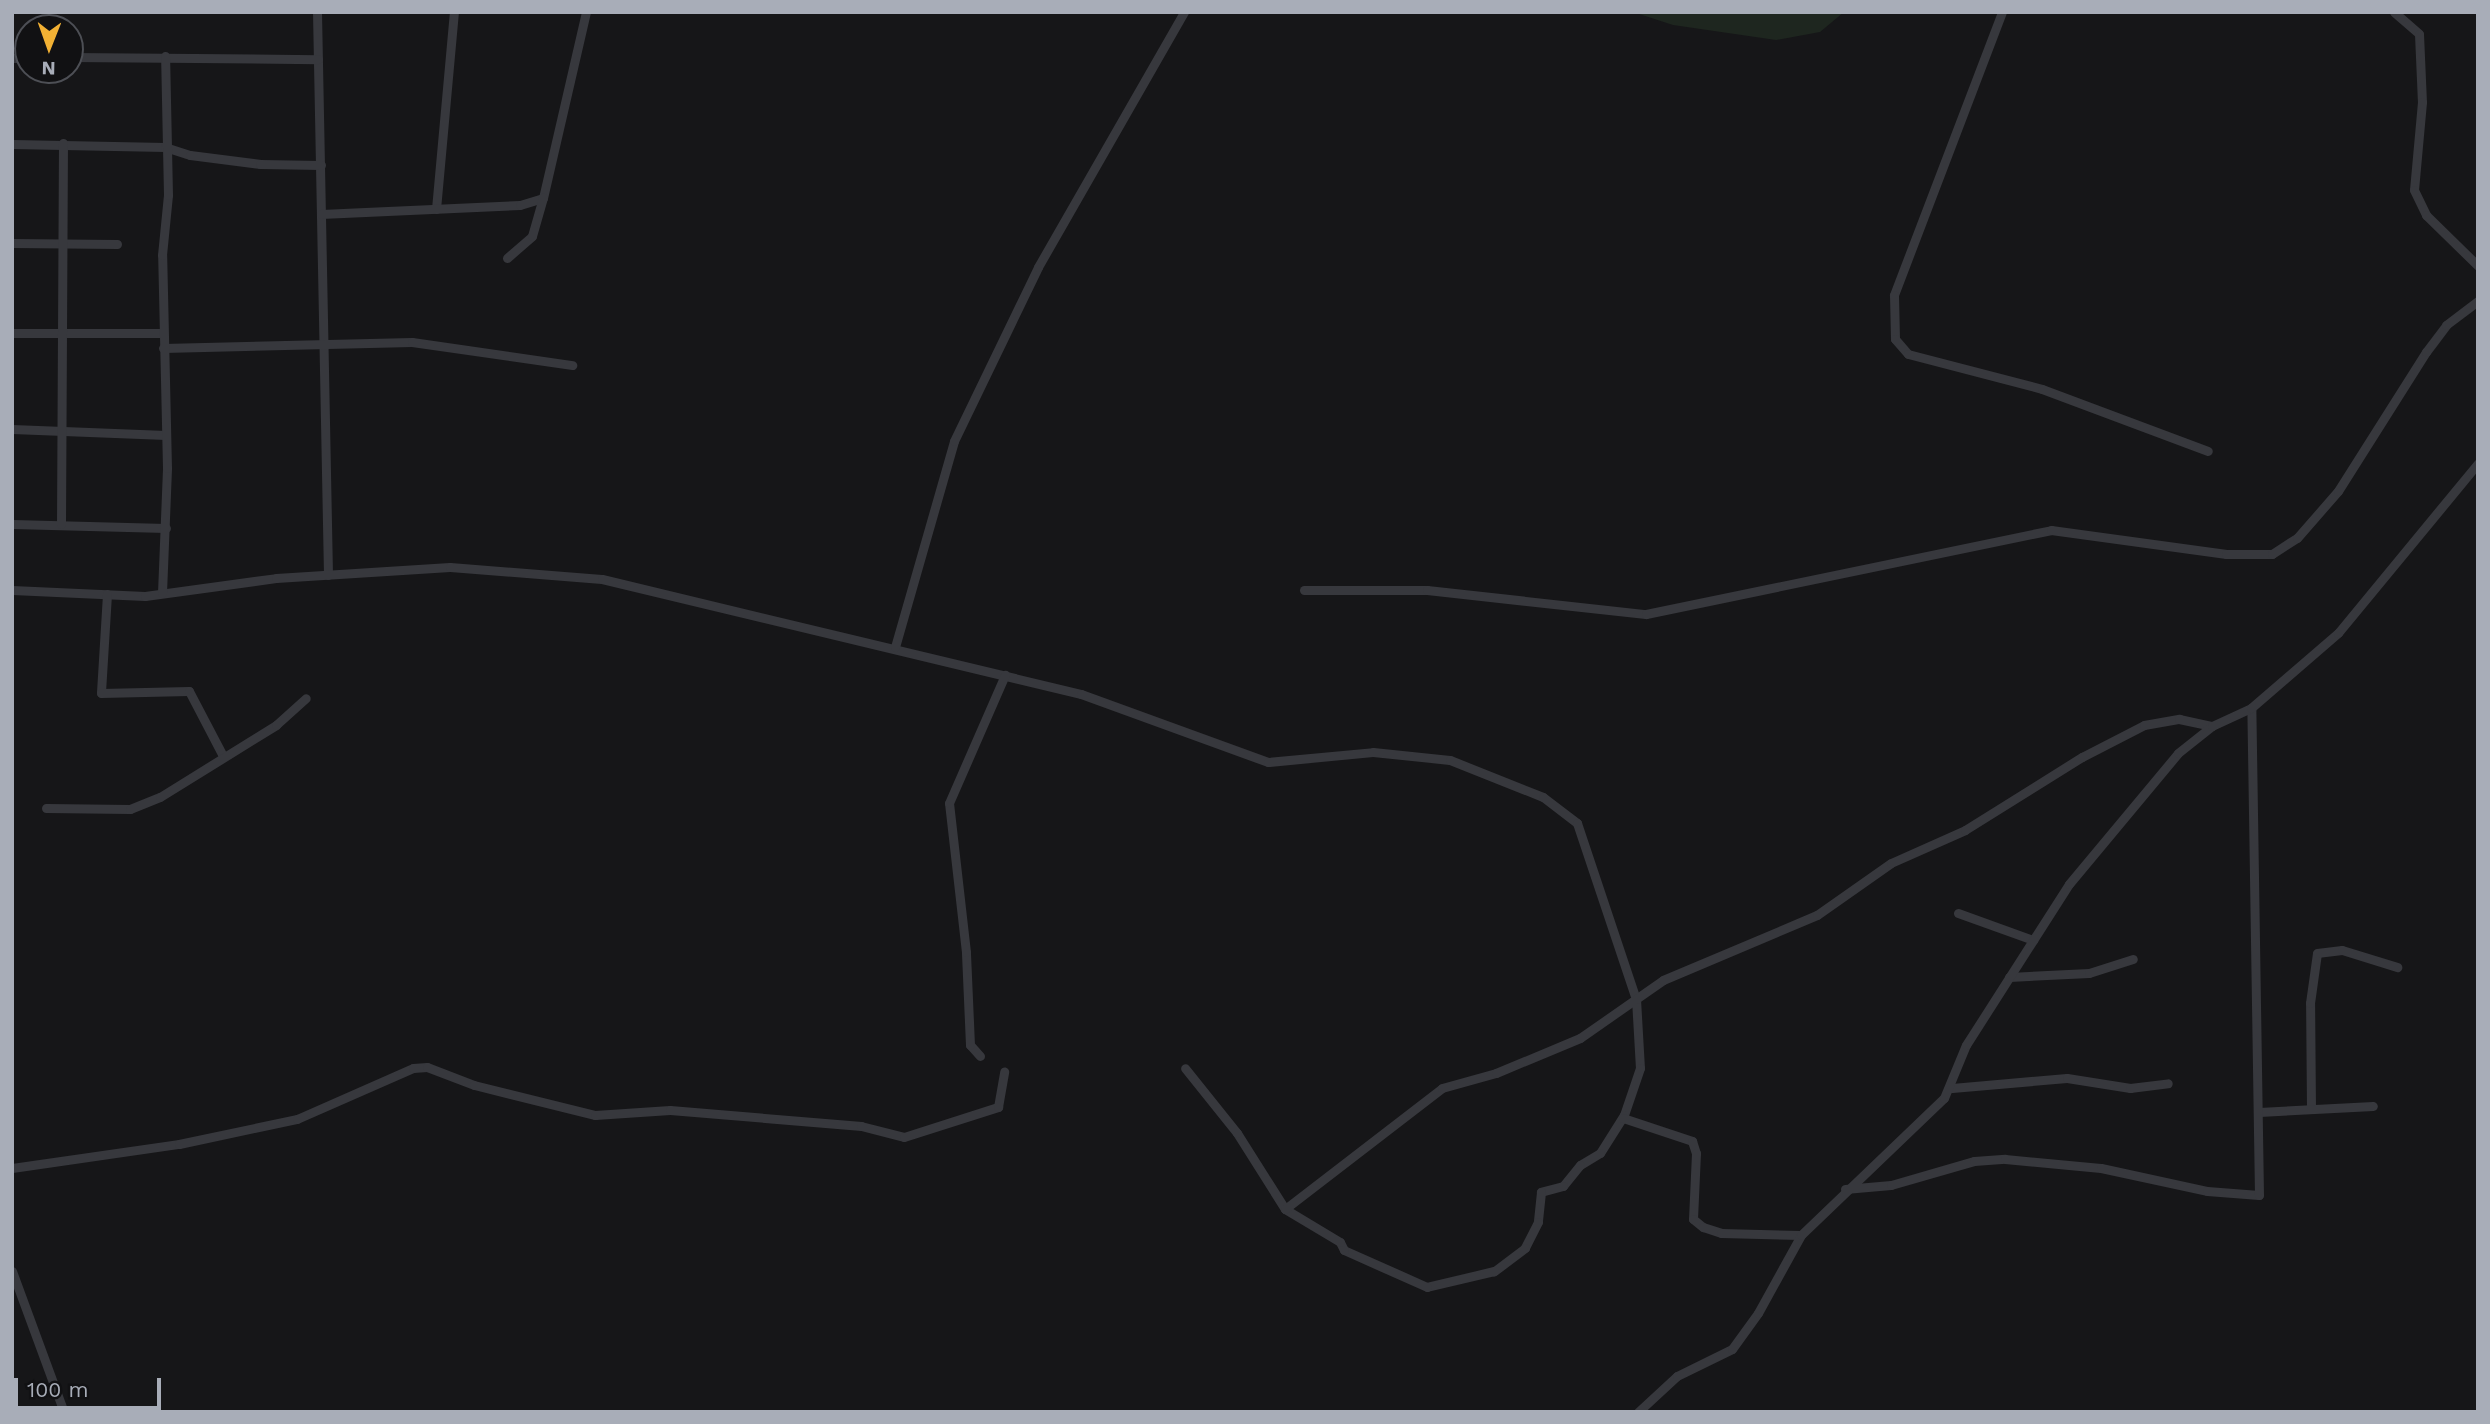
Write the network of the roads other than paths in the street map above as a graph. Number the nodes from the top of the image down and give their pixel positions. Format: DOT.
graph roads {
  1 [pos="317,12"];
  2 [pos="454,12"];
  3 [pos="586,12"];
  4 [pos="1184,12"];
  5 [pos="2002,12"];
  6 [pos="2394,12"];
  7 [pos="84,57"];
  8 [pos="165,57"];
  9 [pos="318,59"];
  10 [pos="64,143"];
  11 [pos="12,144"];
  12 [pos="165,147"];
  13 [pos="321,165"];
  14 [pos="542,198"];
  15 [pos="436,209"];
  16 [pos="321,214"];
  17 [pos="12,243"];
  18 [pos="64,243"];
  19 [pos="117,244"];
  20 [pos="507,258"];
  21 [pos="2478,266"];
  22 [pos="2478,301"];
  23 [pos="163,333"];
  24 [pos="12,334"];
  25 [pos="65,334"];
  26 [pos="323,345"];
  27 [pos="163,348"];
  28 [pos="572,365"];
  29 [pos="12,429"];
  30 [pos="63,430"];
  31 [pos="166,435"];
  32 [pos="2208,451"];
  33 [pos="2478,463"];
  34 [pos="12,524"];
  35 [pos="61,524"];
  36 [pos="166,528"];
  37 [pos="328,575"];
  38 [pos="12,590"];
  39 [pos="1304,590"];
  40 [pos="162,593"];
  41 [pos="107,594"];
  42 [pos="895,647"];
  43 [pos="1005,675"];
  44 [pos="306,698"];
  45 [pos="2251,708"];
  46 [pos="2212,726"];
  47 [pos="223,757"];
  48 [pos="46,808"];
  49 [pos="1958,913"];
  50 [pos="2033,940"];
  51 [pos="2133,959"];
  52 [pos="2397,967"];
  53 [pos="2009,978"];
  54 [pos="1636,999"];
  55 [pos="980,1056"];
  56 [pos="1185,1068"];
  57 [pos="1004,1072"];
  58 [pos="2168,1083"];
  59 [pos="1952,1088"];
  60 [pos="2373,1106"];
  61 [pos="2311,1108"];
  62 [pos="2259,1112"];
  63 [pos="1623,1118"];
  64 [pos="12,1168"];
  65 [pos="1845,1189"];
  66 [pos="1285,1209"];
  67 [pos="1801,1235"];
  68 [pos="12,1271"];
  69 [pos="64,1412"];
  70 [pos="1638,1412"];
  1 -- 9 [label="street"];
  2 -- 15 [label="street"];
  3 -- 14 [label="street"];
  4 -- 42 [label="street"];
  5 -- 32 [label="street"];
  6 -- 21 [label="street"];
  7 -- 8 [label="street"];
  8 -- 9 [label="street"];
  8 -- 12 [label="street"];
  9 -- 13 [label="street"];
  10 -- 11 [label="street"];
  10 -- 12 [label="street"];
  10 -- 18 [label="street"];
  12 -- 13 [label="street"];
  12 -- 23 [label="street"];
  13 -- 16 [label="street"];
  14 -- 15 [label="street"];
  14 -- 20 [label="street"];
  15 -- 16 [label="street"];
  16 -- 26 [label="street"];
  17 -- 18 [label="street"];
  18 -- 19 [label="street"];
  18 -- 25 [label="street"];
  22 -- 39 [label="street"];
  23 -- 25 [label="street"];
  23 -- 27 [label="street"];
  24 -- 25 [label="street"];
  25 -- 30 [label="street"];
  26 -- 27 [label="street"];
  26 -- 28 [label="street"];
  26 -- 37 [label="street"];
  27 -- 31 [label="street"];
  29 -- 30 [label="street"];
  30 -- 31 [label="street"];
  30 -- 35 [label="street"];
  31 -- 36 [label="street"];
  33 -- 45 [label="street"];
  34 -- 35 [label="street"];
  35 -- 36 [label="street"];
  36 -- 40 [label="street"];
  37 -- 40 [label="street"];
  37 -- 42 [label="street"];
  38 -- 41 [label="street"];
  40 -- 41 [label="street"];
  41 -- 47 [label="street"];
  42 -- 43 [label="street"];
  43 -- 54 [label="street"];
  43 -- 55 [label="street"];
  44 -- 47 [label="street"];
  45 -- 46 [label="street"];
  45 -- 62 [label="street"];
  46 -- 50 [label="street"];
  46 -- 54 [label="street"];
  47 -- 48 [label="street"];
  49 -- 50 [label="street"];
  50 -- 53 [label="street"];
  51 -- 53 [label="street"];
  52 -- 61 [label="street"];
  53 -- 59 [label="street"];
  54 -- 63 [label="street"];
  54 -- 66 [label="street"];
  56 -- 66 [label="street"];
  57 -- 64 [label="street"];
  58 -- 59 [label="street"];
  59 -- 65 [label="street"];
  60 -- 61 [label="street"];
  61 -- 62 [label="street"];
  62 -- 65 [label="street"];
  63 -- 66 [label="street"];
  63 -- 67 [label="street"];
  65 -- 67 [label="street"];
  67 -- 70 [label="street"];
  68 -- 69 [label="street"];
}
